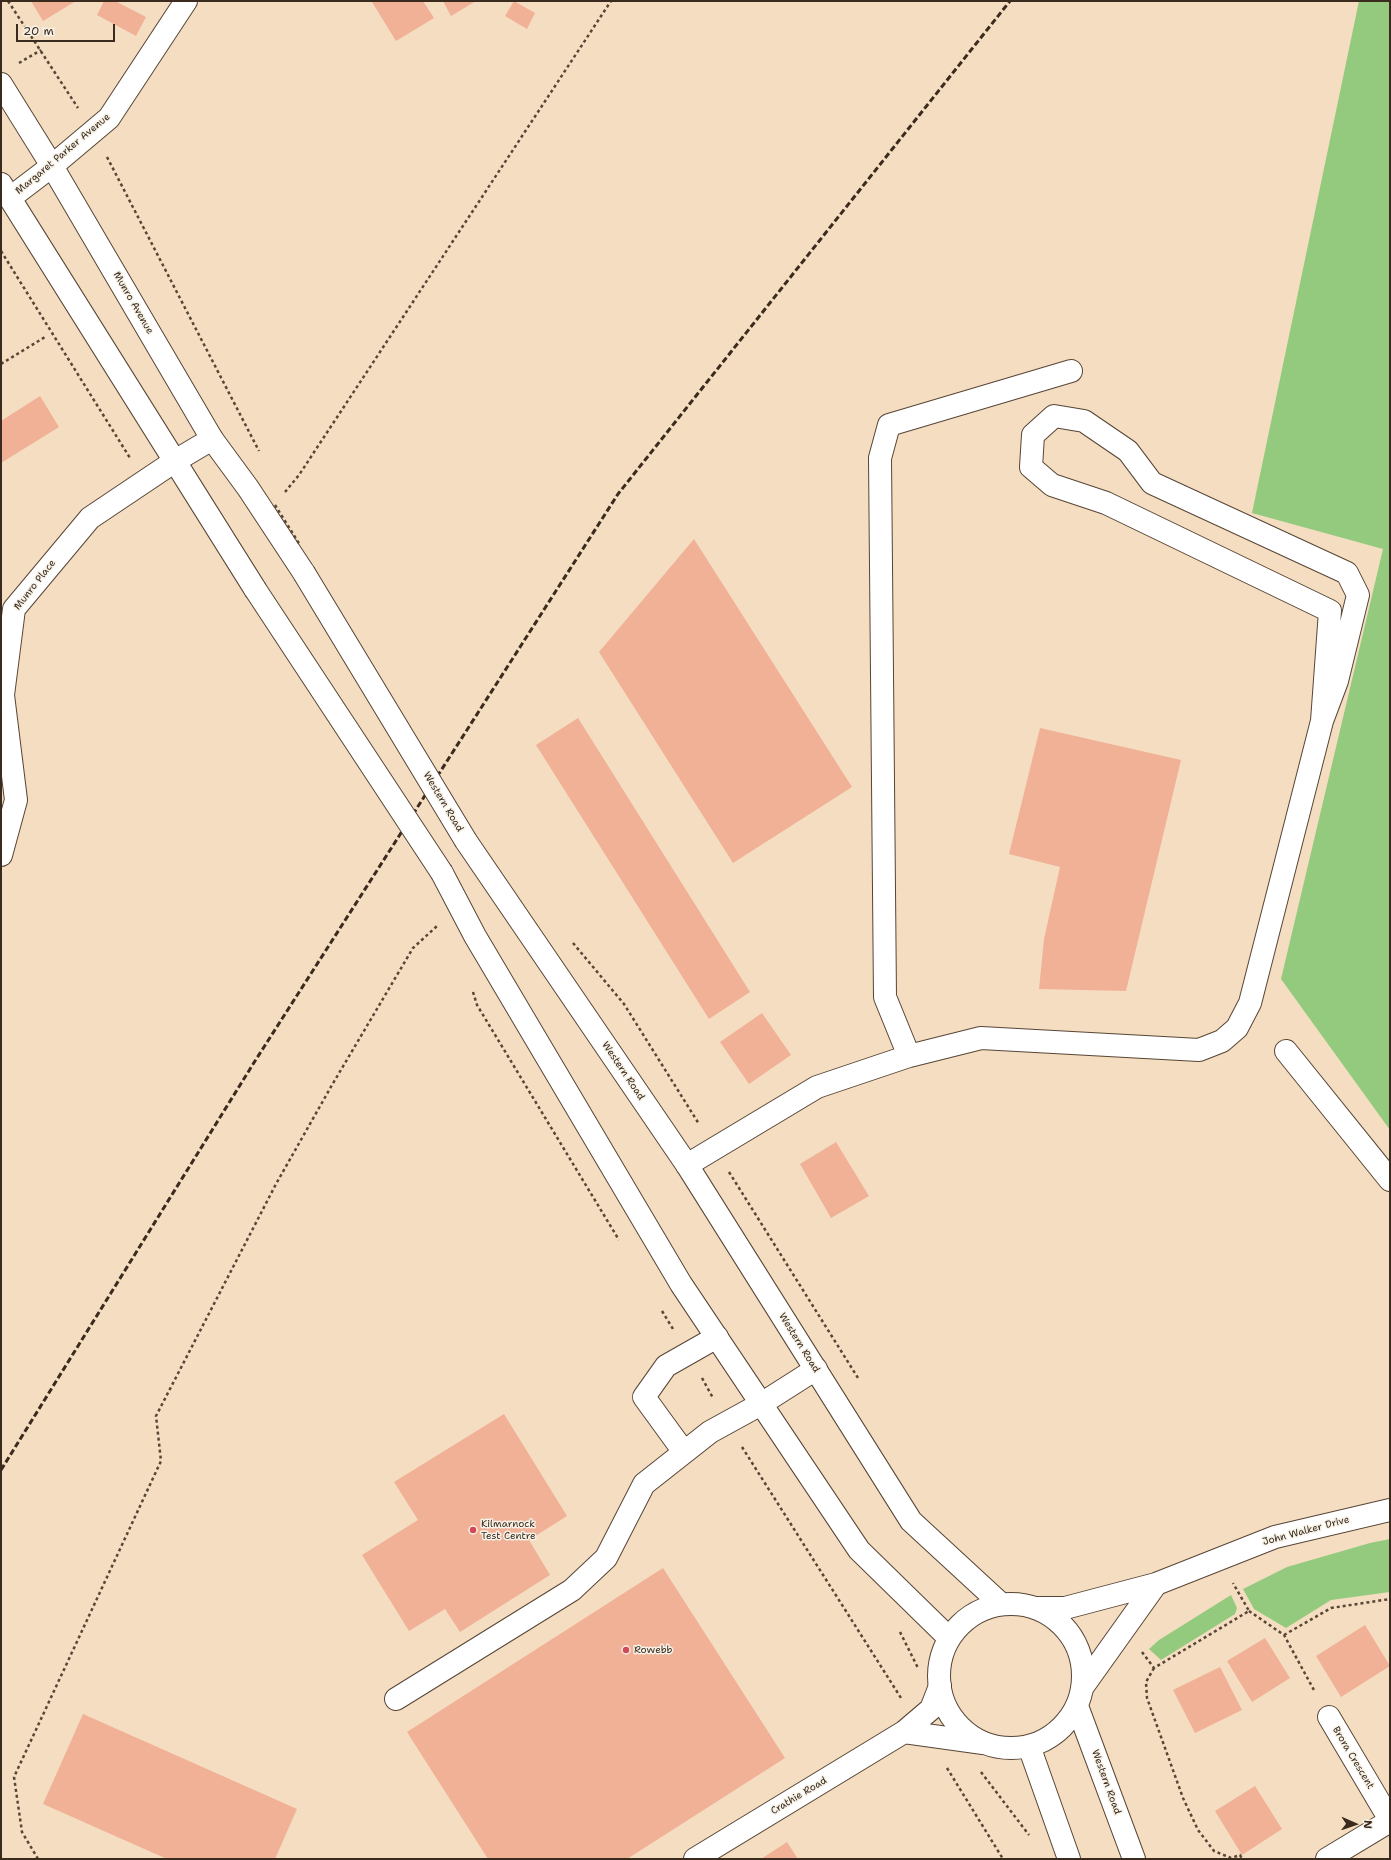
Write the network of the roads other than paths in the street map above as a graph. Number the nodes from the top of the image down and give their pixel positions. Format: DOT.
graph roads {
  1 [pos="181,3"];
  2 [pos="1,84"];
  3 [pos="52,166"];
  4 [pos="5,191"];
  5 [pos="1072,371"];
  6 [pos="212,439"];
  7 [pos="175,461"];
  8 [pos="274,508"];
  9 [pos="1322,721"];
  10 [pos="1,855"];
  11 [pos="1286,1051"];
  12 [pos="910,1056"];
  13 [pos="687,1165"];
  14 [pos="1390,1180"];
  15 [pos="717,1337"];
  16 [pos="816,1370"];
  17 [pos="761,1404"];
  18 [pos="684,1452"];
  19 [pos="1390,1510"];
  20 [pos="1156,1584"];
  21 [pos="1001,1604"];
  22 [pos="1037,1608"];
  23 [pos="949,1638"];
  24 [pos="1084,1685"];
  25 [pos="940,1686"];
  26 [pos="396,1699"];
  27 [pos="1077,1706"];
  28 [pos="1329,1717"];
  29 [pos="904,1732"];
  30 [pos="983,1743"];
  31 [pos="1029,1746"];
  32 [pos="1390,1821"];
  33 [pos="695,1859"];
  34 [pos="1069,1859"];
  35 [pos="1134,1859"];
  36 [pos="1327,1859"];
  1 -- 3 [label="main road, Margaret Parker Avenue"];
  2 -- 3 [label="main road, Munro Avenue"];
  3 -- 4 [label="main road, Margaret Parker Avenue"];
  3 -- 6 [label="main road, Munro Avenue"];
  4 -- 7 [label="main road"];
  5 -- 12 [label="main road"];
  6 -- 7 [label="main road, Munro Place"];
  6 -- 8 [label="main road, Munro Avenue"];
  7 -- 10 [label="main road, Munro Place"];
  7 -- 15 [label="main road, bridge"];
  8 -- 13 [label="main road, Western Road, bridge"];
  9 -- 9 [label="main road"];
  9 -- 12 [label="main road"];
  11 -- 14 [label="main road"];
  12 -- 13 [label="main road"];
  13 -- 16 [label="main road, Western Road"];
  15 -- 17 [label="main road"];
  15 -- 18 [label="main road"];
  16 -- 17 [label="main road"];
  16 -- 21 [label="main road, Western Road"];
  17 -- 18 [label="main road"];
  17 -- 23 [label="main road"];
  18 -- 26 [label="main road"];
  19 -- 20 [label="main road, John Walker Drive"];
  20 -- 22 [label="main road, John Walker Drive"];
  20 -- 24 [label="main road"];
  21 -- 22 [label="main road"];
  21 -- 23 [label="main road"];
  22 -- 24 [label="main road"];
  23 -- 25 [label="main road"];
  24 -- 27 [label="main road"];
  25 -- 29 [label="main road, Crathie Road"];
  25 -- 30 [label="main road"];
  27 -- 31 [label="main road"];
  27 -- 35 [label="main road, Western Road"];
  28 -- 32 [label="main road, Brora Crescent"];
  29 -- 30 [label="main road"];
  29 -- 33 [label="main road, Crathie Road"];
  30 -- 31 [label="main road"];
  31 -- 34 [label="main road"];
  32 -- 36 [label="main road, Brora Crescent"];
}
